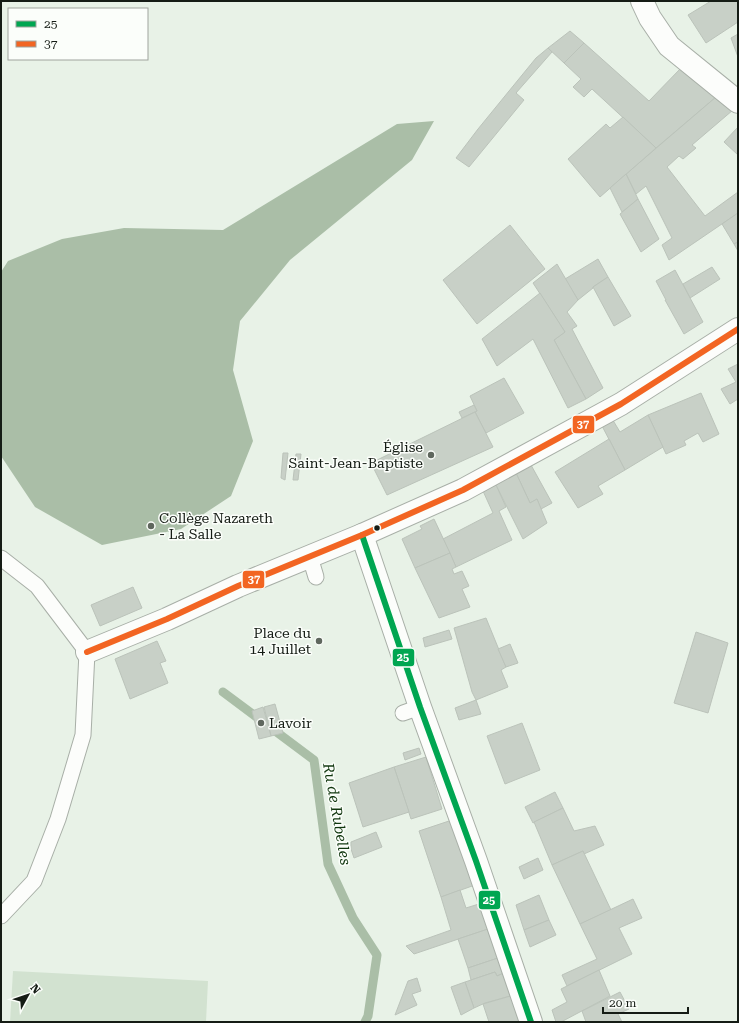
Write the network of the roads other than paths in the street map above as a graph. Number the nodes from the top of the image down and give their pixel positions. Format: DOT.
graph roads {
  1 [pos="642,1"];
  2 [pos="738,102"];
  3 [pos="738,329"];
  4 [pos="362,535"];
  5 [pos="1,558"];
  6 [pos="87,652"];
  7 [pos="1,916"];
  8 [pos="531,1022"];
  1 -- 2 [label="street"];
  3 -- 4 [label="street"];
  4 -- 6 [label="street"];
  4 -- 8 [label="street"];
  5 -- 6 [label="lane"];
  6 -- 7 [label="lane"];
}
